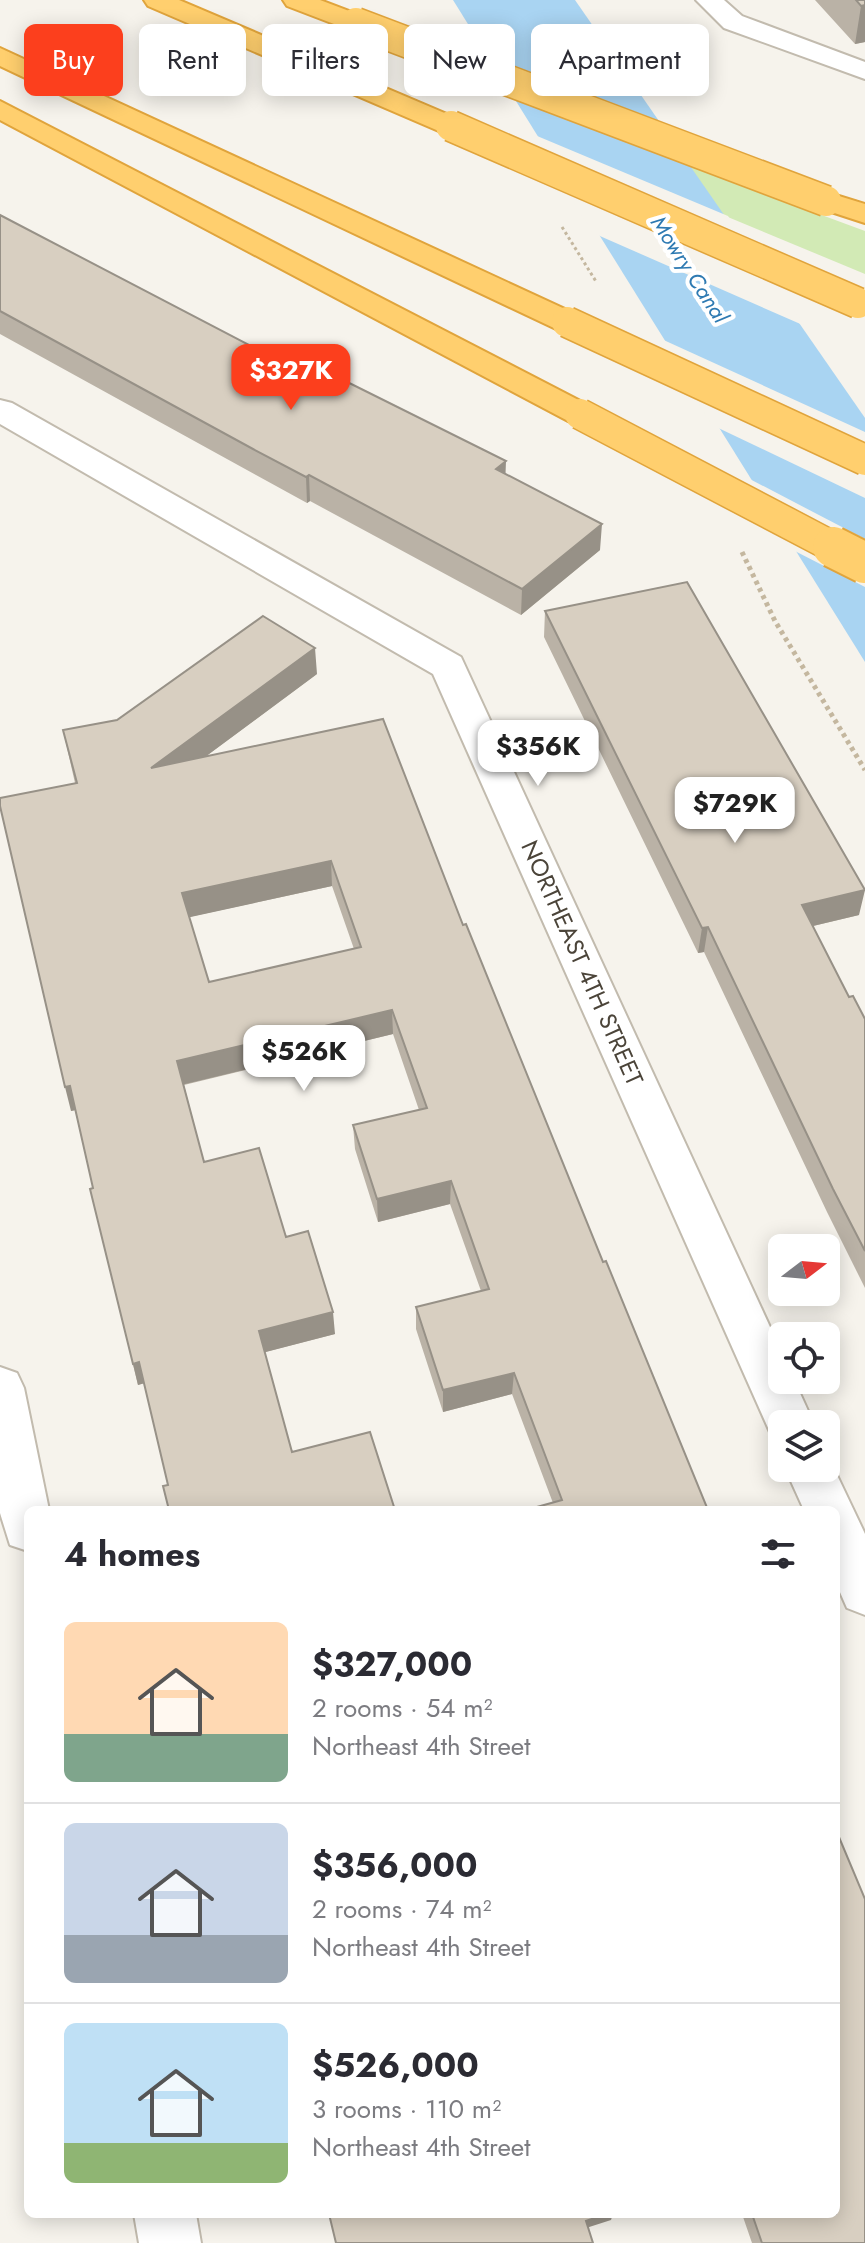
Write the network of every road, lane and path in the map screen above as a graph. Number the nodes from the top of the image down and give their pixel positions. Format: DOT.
graph roads {
  1 [pos="157,0"];
  2 [pos="296,0"];
  3 [pos="709,0"];
  4 [pos="0,56"];
  5 [pos="865,71"];
  6 [pos="0,109"];
  7 [pos="865,214"];
  8 [pos="862,304"];
  9 [pos="1,411"];
  10 [pos="865,460"];
  11 [pos="865,563"];
  12 [pos="0,1388"];
  13 [pos="784,1410"];
  14 [pos="816,1482"];
  15 [pos="827,1506"];
  16 [pos="24,1508"];
  17 [pos="840,1535"];
  18 [pos="865,1591"];
  19 [pos="166,2218"];
  20 [pos="170,2243"];
  1 -- 8 [label="highway, bridge"];
  2 -- 7 [label="highway, bridge"];
  3 -- 5 [label="street"];
  4 -- 10 [label="highway, bridge"];
  6 -- 11 [label="highway, bridge"];
  9 -- 13 [label="street, NORTHEAST 4TH STREET"];
  12 -- 16 [label="street"];
  14 -- 15 [label="street"];
  17 -- 18 [label="street"];
  19 -- 20 [label="street"];
}
